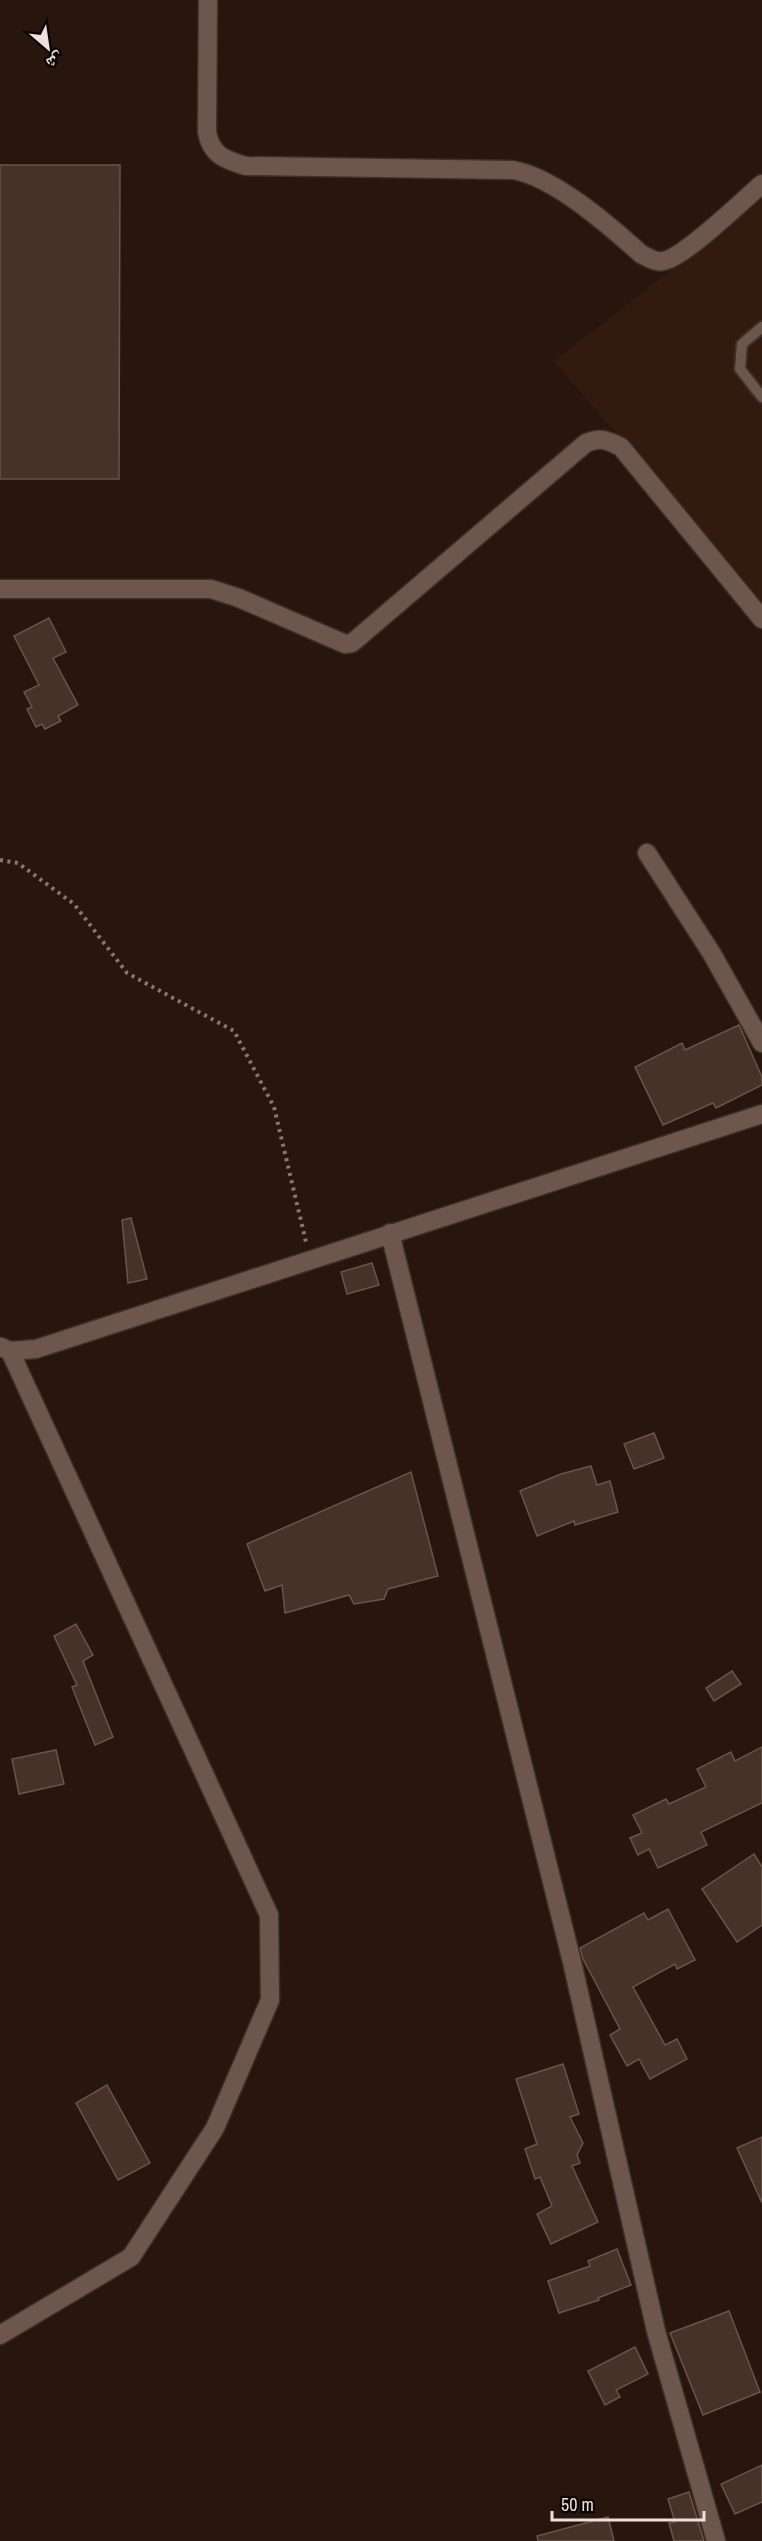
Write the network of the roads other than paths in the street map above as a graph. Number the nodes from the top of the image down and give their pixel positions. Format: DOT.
graph roads {
  1 [pos="208,0"];
  2 [pos="762,184"];
  3 [pos="762,327"];
  4 [pos="762,397"];
  5 [pos="0,589"];
  6 [pos="762,619"];
  7 [pos="647,853"];
  8 [pos="762,1043"];
  9 [pos="762,1114"];
  10 [pos="390,1233"];
  11 [pos="5,1349"];
  12 [pos="0,2335"];
  13 [pos="716,2541"];
  1 -- 2 [label="street"];
  3 -- 4 [label="lane"];
  5 -- 6 [label="street"];
  7 -- 8 [label="street"];
  9 -- 10 [label="street"];
  10 -- 11 [label="street"];
  10 -- 13 [label="street"];
  11 -- 12 [label="street"];
}
